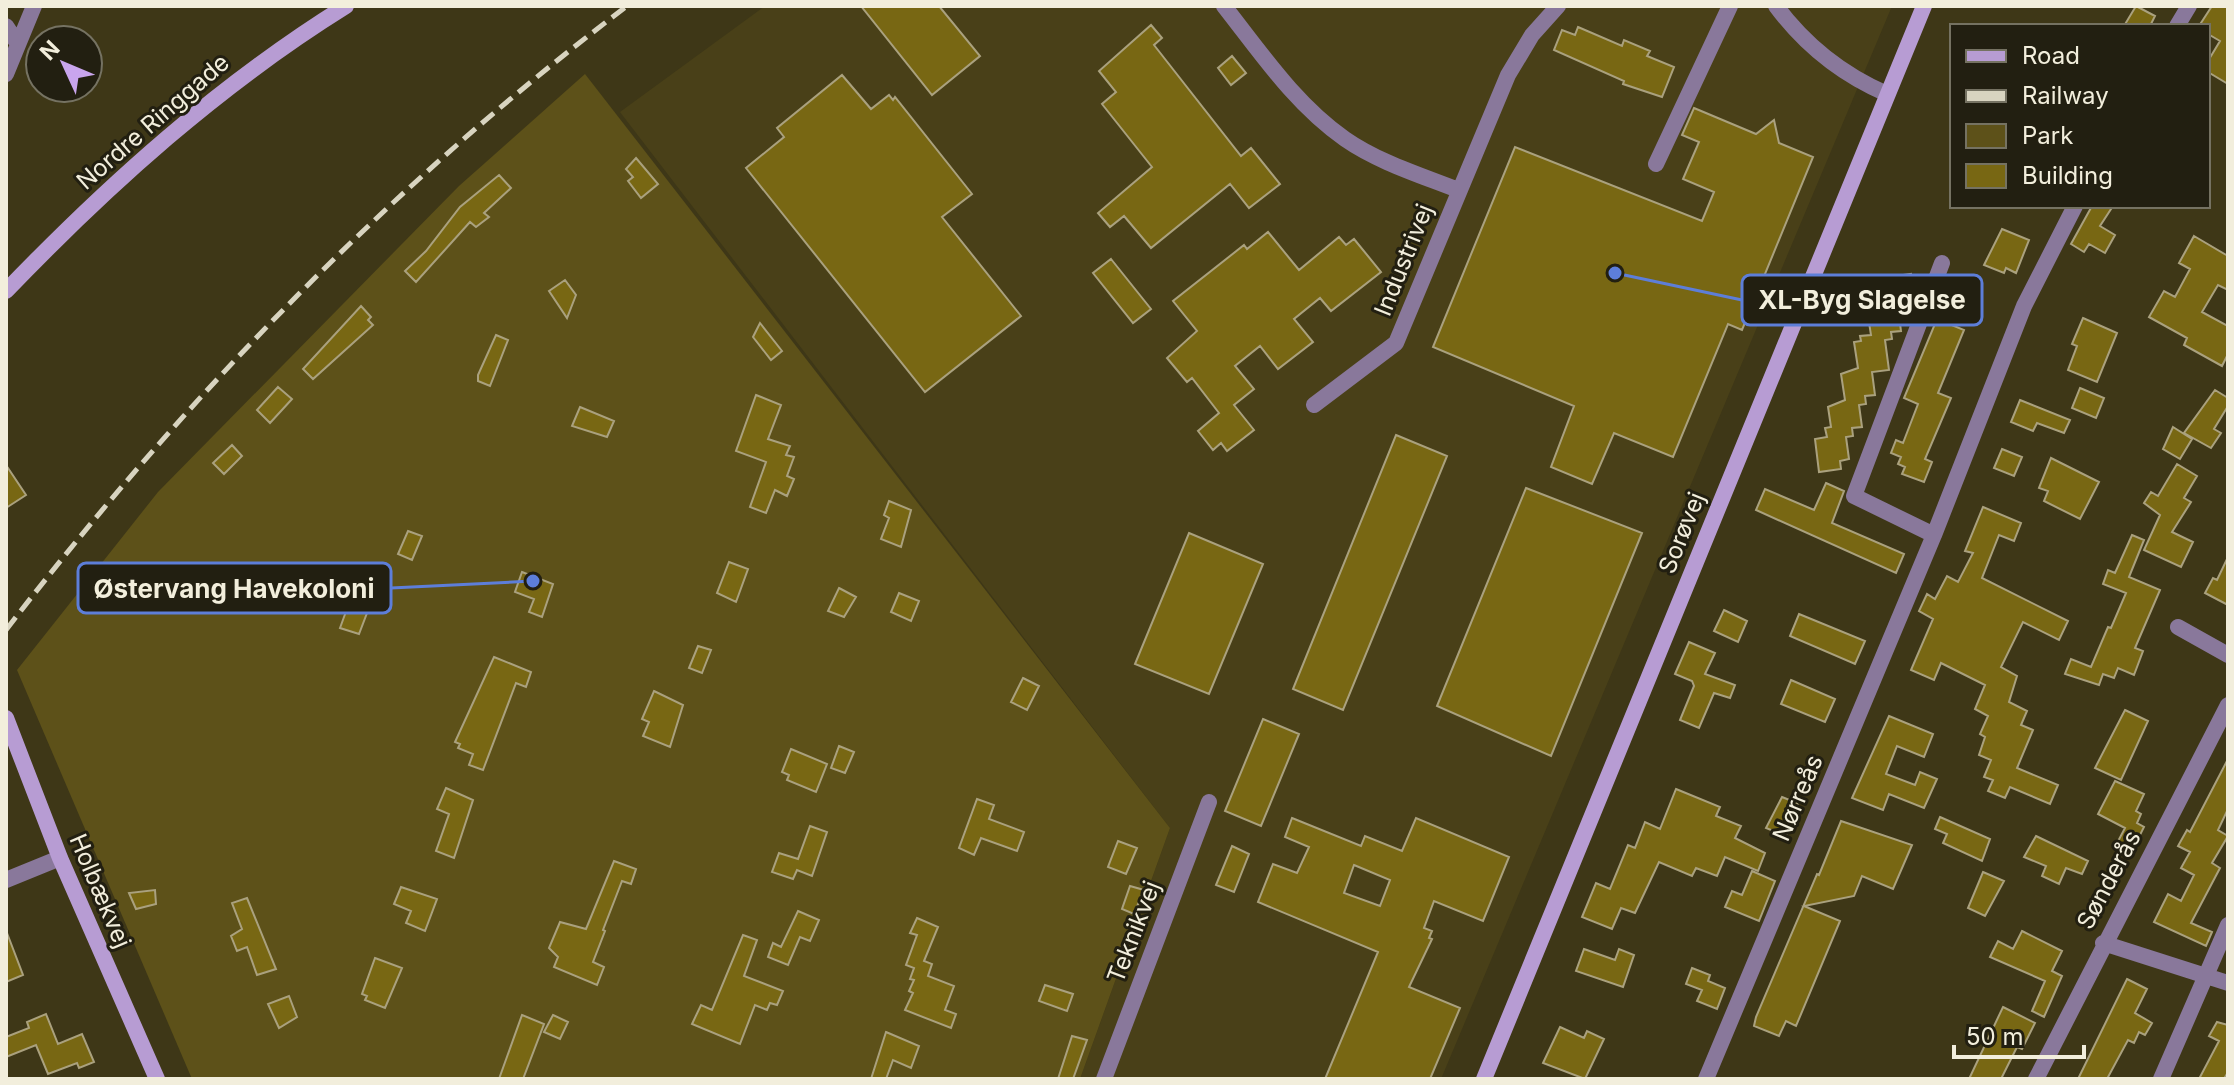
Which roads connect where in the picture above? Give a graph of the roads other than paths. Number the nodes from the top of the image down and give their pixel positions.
1 (34, 6) edge
2 (346, 6) edge
3 (1224, 6) edge
4 (1558, 6) edge
5 (1730, 6) edge
6 (1776, 6) edge
7 (1924, 6) edge
8 (2189, 6) edge
9 (2178, 24) edge
10 (6, 26) edge
11 (18, 44) junction
12 (6, 74) edge
13 (1887, 94) junction
14 (1656, 164) dead end
15 (1458, 190) junction
16 (2074, 208) edge
17 (1942, 263) dead end
18 (6, 291) edge
19 (1314, 405) dead end
20 (1934, 535) junction
21 (2178, 627) dead end
22 (2228, 655) edge
23 (2228, 705) edge
24 (6, 718) edge
25 (1209, 802) dead end
26 (60, 858) junction
27 (6, 880) edge
28 (2228, 925) edge
29 (2103, 943) junction
30 (2206, 976) junction
31 (2228, 983) edge
32 (157, 1079) edge
33 (1104, 1079) edge
34 (1484, 1079) edge
35 (1706, 1079) edge
36 (2036, 1079) edge
37 (2161, 1079) edge

1 - 11 street
2 - 18 street, Nordre Ringgade
3 - 15 street, Industrivej
4 - 15 street, Industrivej
5 - 14 street
6 - 13 street
7 - 13 street, Sorøvej
8 - 9 street
10 - 11 street
11 - 12 street
13 - 34 street, Sorøvej
15 - 19 street, Industrivej
16 - 20 street, Nørreås
17 - 20 street
20 - 35 street, Nørreås
21 - 22 street
23 - 29 street, Sønderås
24 - 26 street, Holbækvej
25 - 33 street, Teknikvej
26 - 27 street
26 - 32 street, Holbækvej
28 - 30 street
29 - 30 street
29 - 36 street, Sønderås
30 - 31 street
30 - 37 street

